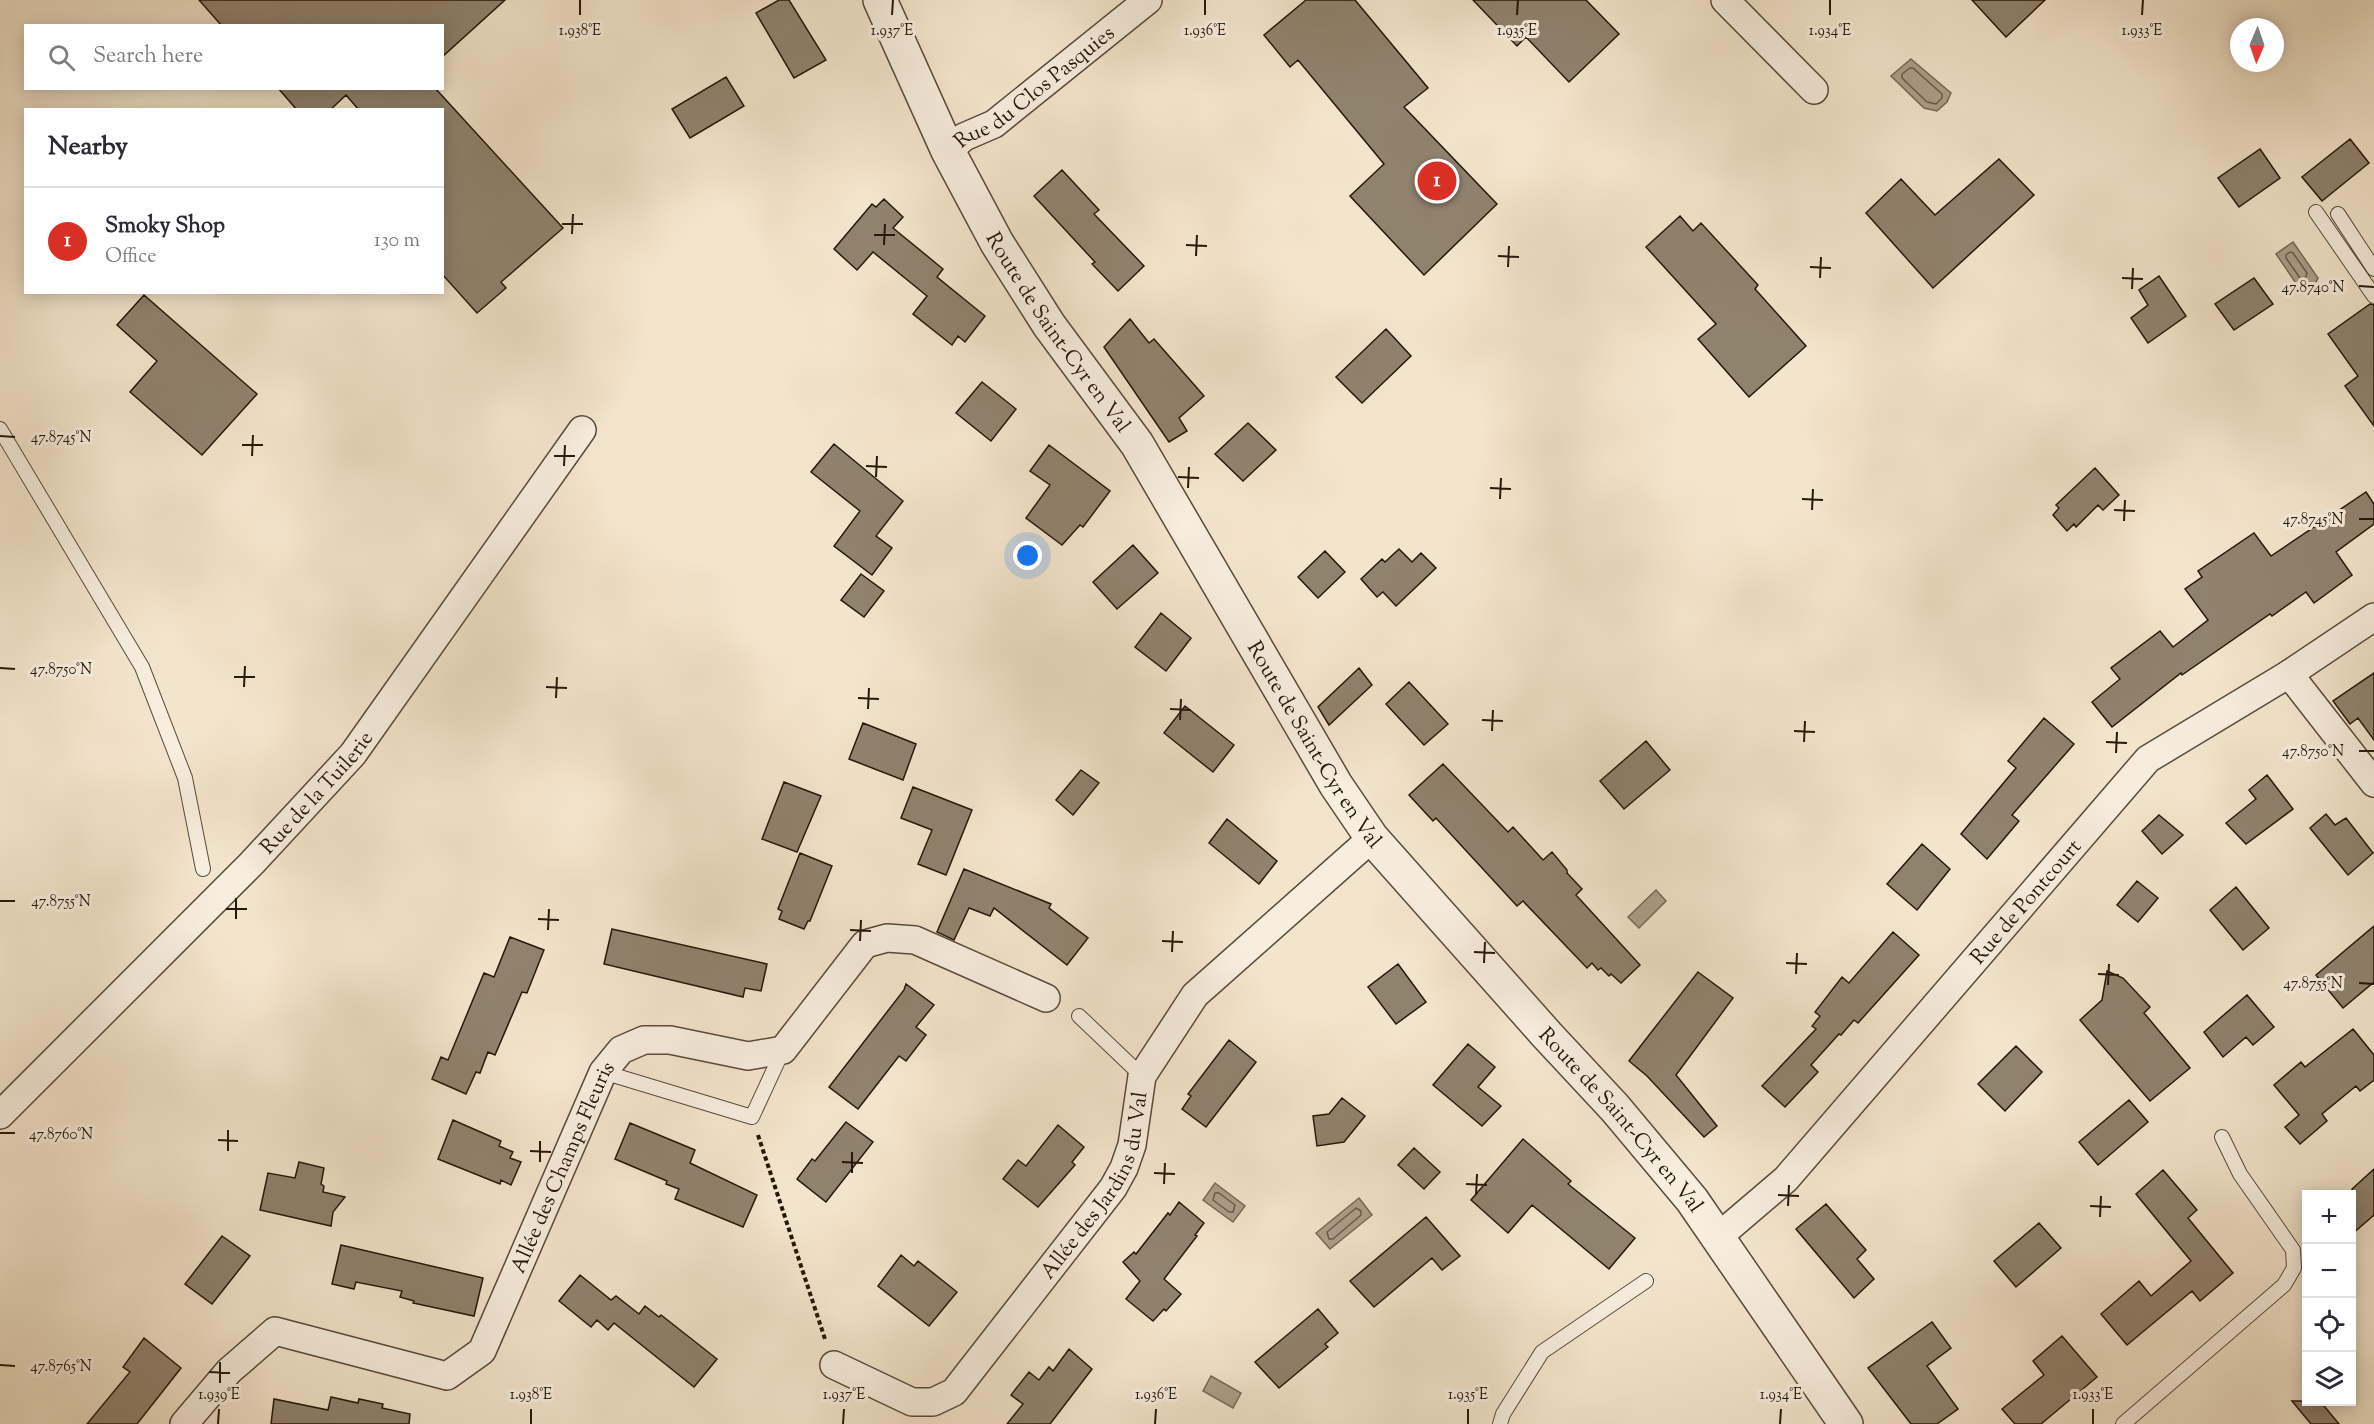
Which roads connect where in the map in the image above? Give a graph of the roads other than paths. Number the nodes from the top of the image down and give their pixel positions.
1 (880, 0) edge
2 (1148, 0) edge
3 (1725, 0) edge
4 (1814, 90) dead end
5 (948, 151) junction
6 (2316, 212) dead end
7 (2338, 214) dead end
8 (2374, 269) edge
9 (2374, 296) edge
10 (0, 429) edge
11 (582, 430) dead end
12 (2374, 617) edge
13 (2289, 674) junction
14 (2374, 783) edge
15 (1372, 838) junction
16 (203, 869) dead end
17 (1046, 998) dead end
18 (1079, 1016) dead end
19 (783, 1050) junction
20 (603, 1072) junction
21 (1142, 1076) junction
22 (0, 1115) edge
23 (2222, 1137) dead end
24 (1718, 1237) junction
25 (1646, 1281) dead end
26 (834, 1365) road end
27 (184, 1424) edge
28 (1500, 1424) edge
29 (1846, 1424) edge
30 (2123, 1424) edge

1 - 5 street, Route de Saint-Cyr en Val
2 - 5 street, Rue du Clos Pasquies
3 - 4 street
5 - 15 street, Route de Saint-Cyr en Val
6 - 9 lane
7 - 8 lane
10 - 16 lane
11 - 22 street, Rue de la Tuilerie
12 - 13 street, Rue de Pontcourt
13 - 14 street
13 - 24 street, Rue de Pontcourt
15 - 21 street, Allée des Jardins du Val
15 - 24 street, Route de Saint-Cyr en Val
17 - 19 street
18 - 21 lane
19 - 20 street, Allée des Champs Fleuris
19 - 20 lane
20 - 27 street, Allée des Champs Fleuris
21 - 26 street, Allée des Jardins du Val
23 - 30 lane
24 - 29 street, Route de Saint-Cyr en Val
25 - 28 lane

